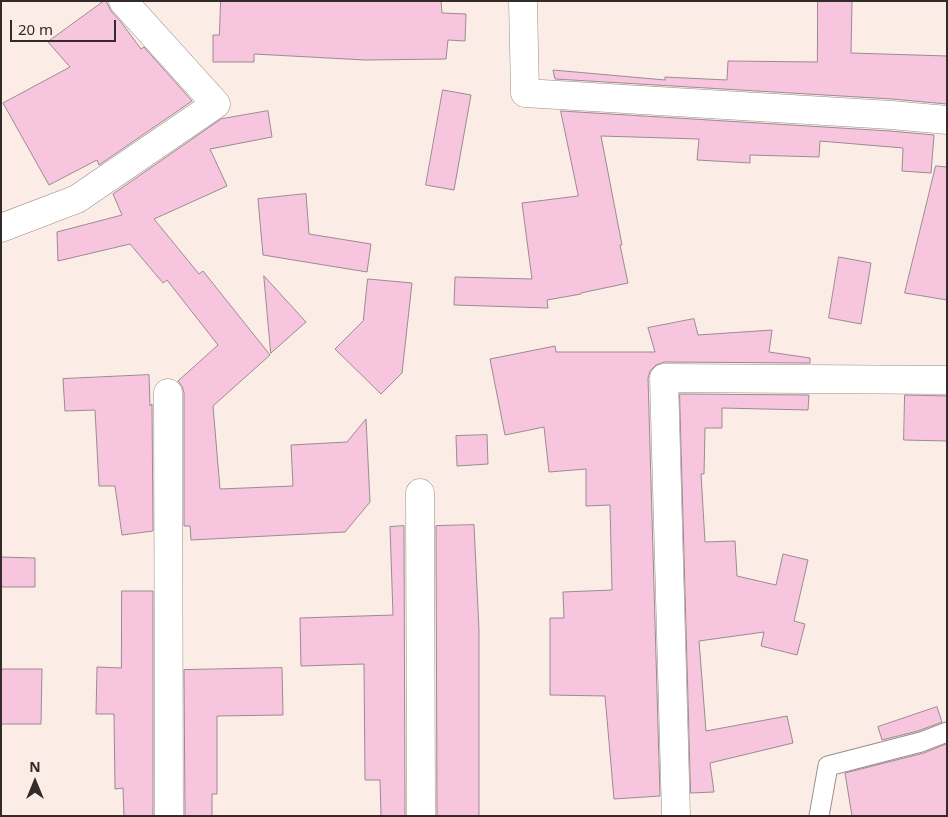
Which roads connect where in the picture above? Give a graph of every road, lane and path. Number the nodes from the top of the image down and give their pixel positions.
1 (123, 1) edge
2 (523, 1) edge
3 (947, 120) edge
4 (1, 228) edge
5 (947, 380) edge
6 (168, 394) dead end
7 (420, 493) dead end
8 (947, 732) edge
9 (169, 816) edge
10 (421, 816) edge
11 (676, 816) edge
12 (818, 816) edge

1 - 4 street
2 - 3 street
5 - 11 street
6 - 9 street
7 - 10 street
8 - 12 lane

